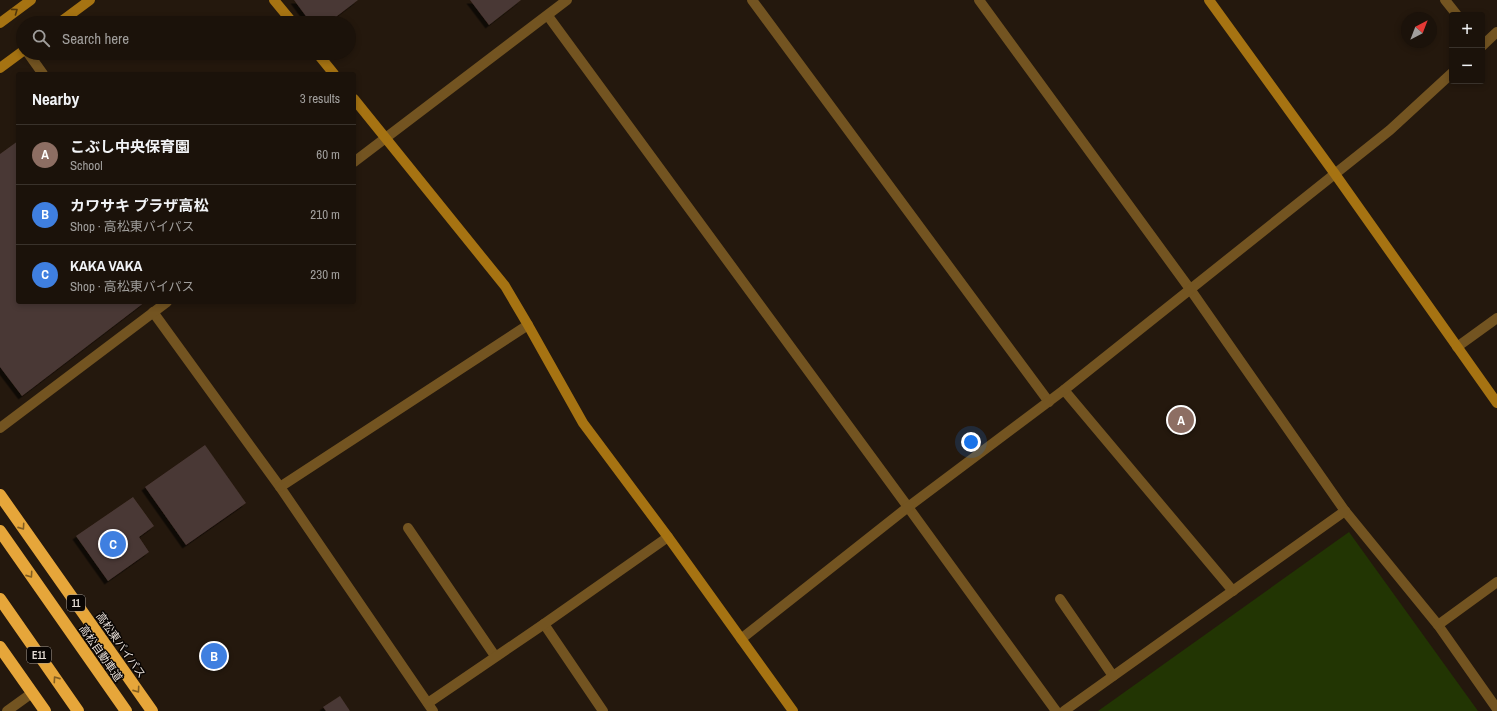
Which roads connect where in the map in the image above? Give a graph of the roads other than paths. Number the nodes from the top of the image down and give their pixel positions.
1 (31, 0) edge
2 (90, 0) edge
3 (274, 0) edge
4 (567, 0) edge
5 (752, 0) edge
6 (979, 0) edge
7 (1209, 0) edge
8 (1445, 0) edge
9 (1455, 12) edge
10 (68, 16) edge
11 (287, 16) edge
12 (548, 16) junction
13 (0, 23) edge
14 (1497, 32) edge
15 (1485, 43) edge
16 (16, 56) edge
17 (33, 60) edge
18 (323, 60) edge
19 (0, 68) edge
20 (42, 72) edge
21 (332, 72) edge
22 (1449, 76) edge
23 (356, 101) edge
24 (386, 138) junction
25 (356, 160) edge
26 (1335, 174) junction
27 (1190, 289) junction
28 (164, 304) edge
29 (153, 312) junction
30 (1497, 318) edge
31 (528, 325) junction
32 (1457, 347) junction
33 (1064, 390) junction
34 (1048, 402) junction
35 (1497, 403) edge
36 (0, 428) edge
37 (280, 487) junction
38 (0, 495) edge
39 (908, 507) junction
40 (1345, 511) junction
41 (408, 528) dead end
42 (0, 531) edge
43 (668, 537) junction
44 (1497, 582) edge
45 (1233, 590) junction
46 (0, 599) edge
47 (1060, 599) dead end
48 (544, 624) junction
49 (1438, 625) junction
50 (741, 639) junction
51 (0, 647) edge
52 (495, 656) junction
53 (1113, 676) junction
54 (32, 693) junction
55 (430, 707) edge
56 (1497, 709) edge
57 (6, 711) edge
58 (45, 711) edge
59 (78, 711) edge
60 (126, 711) edge
61 (152, 711) edge
62 (603, 711) edge
63 (793, 711) edge
64 (1056, 711) edge
65 (1064, 711) edge

13 -> 1 street
2 - 10 street
3 - 11 street
4 - 12 street
5 - 34 street
6 - 27 street
7 - 26 street
8 - 9 street
12 - 24 street
12 - 39 street
14 - 15 street
16 - 19 street
17 - 20 street
18 - 21 street
22 - 26 street
23 - 24 street
24 - 25 street
24 - 31 street
26 - 27 street
26 - 32 street
27 - 33 street
27 - 40 street
28 - 29 street
29 - 36 street
29 - 37 street
30 - 32 street
31 - 37 street
31 - 43 street
32 - 35 street
33 - 34 street
33 - 45 street
34 - 39 street
37 - 55 street
38 -> 61 highway, 高松東バイパス / 11
39 - 50 street
39 - 64 street
40 - 45 street
40 - 49 street
41 - 52 street
42 -> 60 highway, 高松自動車道
43 - 48 street
43 - 50 street
44 - 49 street
45 - 53 street
59 -> 46 highway, E11
47 - 53 street
48 - 52 street
48 - 62 street
49 - 56 street
50 - 63 street
51 - 54 highway
52 - 55 street
53 - 65 street
54 - 57 street
54 - 58 highway

